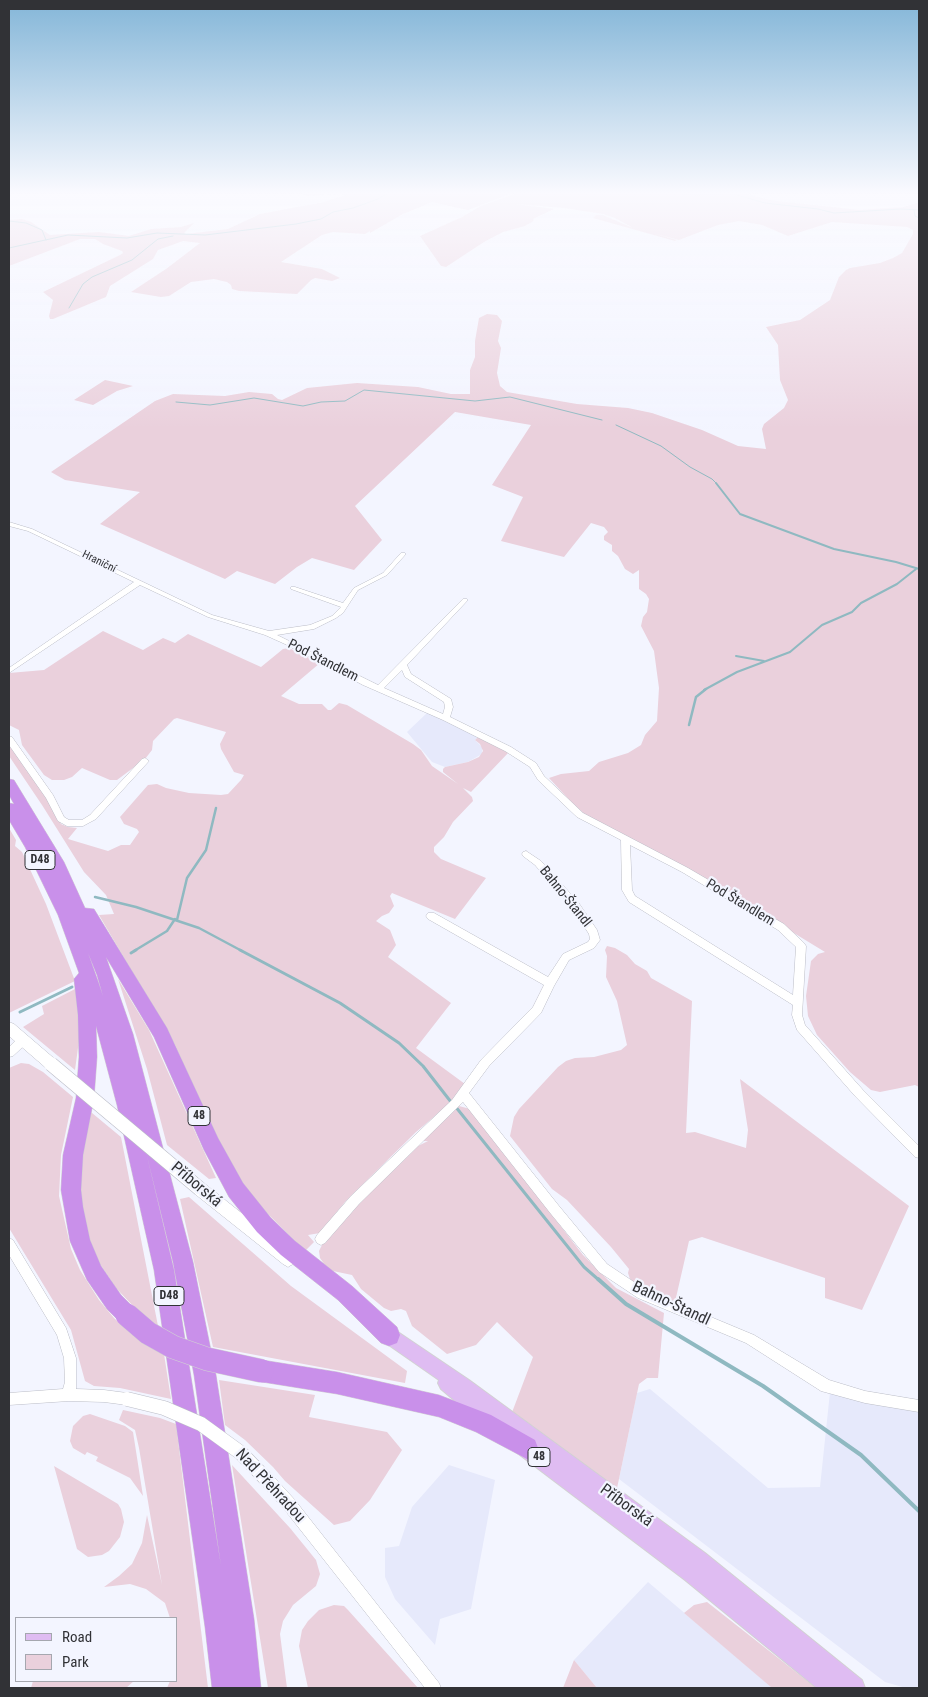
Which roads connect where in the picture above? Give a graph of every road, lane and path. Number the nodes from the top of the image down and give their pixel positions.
1 (9, 524) edge
2 (403, 554) dead end
3 (139, 582) junction
4 (293, 588) dead end
5 (465, 600) dead end
6 (187, 605) joint
7 (345, 606) junction
8 (268, 633) junction
9 (403, 665) junction
10 (9, 671) edge
11 (379, 688) junction
12 (446, 718) junction
13 (9, 739) edge
14 (145, 761) dead end
15 (9, 784) edge
16 (9, 808) edge
17 (626, 839) junction
18 (526, 854) dead end
19 (54, 859) junction
20 (66, 914) junction
21 (432, 916) dead end
22 (550, 983) junction
23 (798, 1003) junction
24 (9, 1028) edge
25 (23, 1040) junction
26 (9, 1053) edge
27 (457, 1101) junction
28 (919, 1153) edge
29 (321, 1239) dead end
30 (9, 1244) edge
31 (389, 1335) junction
32 (69, 1395) junction
33 (9, 1399) edge
34 (919, 1406) edge
35 (527, 1448) junction
36 (225, 1688) edge
37 (248, 1688) edge
38 (434, 1688) edge
39 (834, 1688) edge
40 (854, 1688) edge

1 - 3 street, Hraniční
2 - 7 street, Pod Štandlem
3 - 6 street, Hraniční
3 - 10 street
4 - 7 street
5 - 9 street
6 - 8 street, Pod Štandlem
7 - 8 street, Pod Štandlem
8 - 11 street, Pod Štandlem
9 - 11 street
9 - 12 street
11 - 12 street, Pod Štandlem
12 - 17 street, Pod Štandlem
13 - 14 street
15 - 19 highway, D48
16 - 20 highway, D48
17 - 23 street
17 - 23 street, Pod Štandlem
18 - 22 street, Bahno-Štandl
19 - 31 highway, 48
19 - 37 highway, D48
20 - 35 highway, bridge
20 - 36 highway, D48
21 - 22 street
22 - 27 street, Bahno-Štandl
23 - 28 street, Pod Štandlem
24 - 25 main road, Příborská
25 - 26 street
25 - 31 main road, Příborská, bridge
27 - 29 street, Bahno-Štandl
27 - 34 street, Bahno-Štandl
30 - 32 street
31 - 35 main road, Příborská / 48
31 - 40 main road, Příborská / 48
32 - 33 street, Nad Přehradou
32 - 38 street, Nad Přehradou, bridge
35 - 39 main road, Příborská / 48

